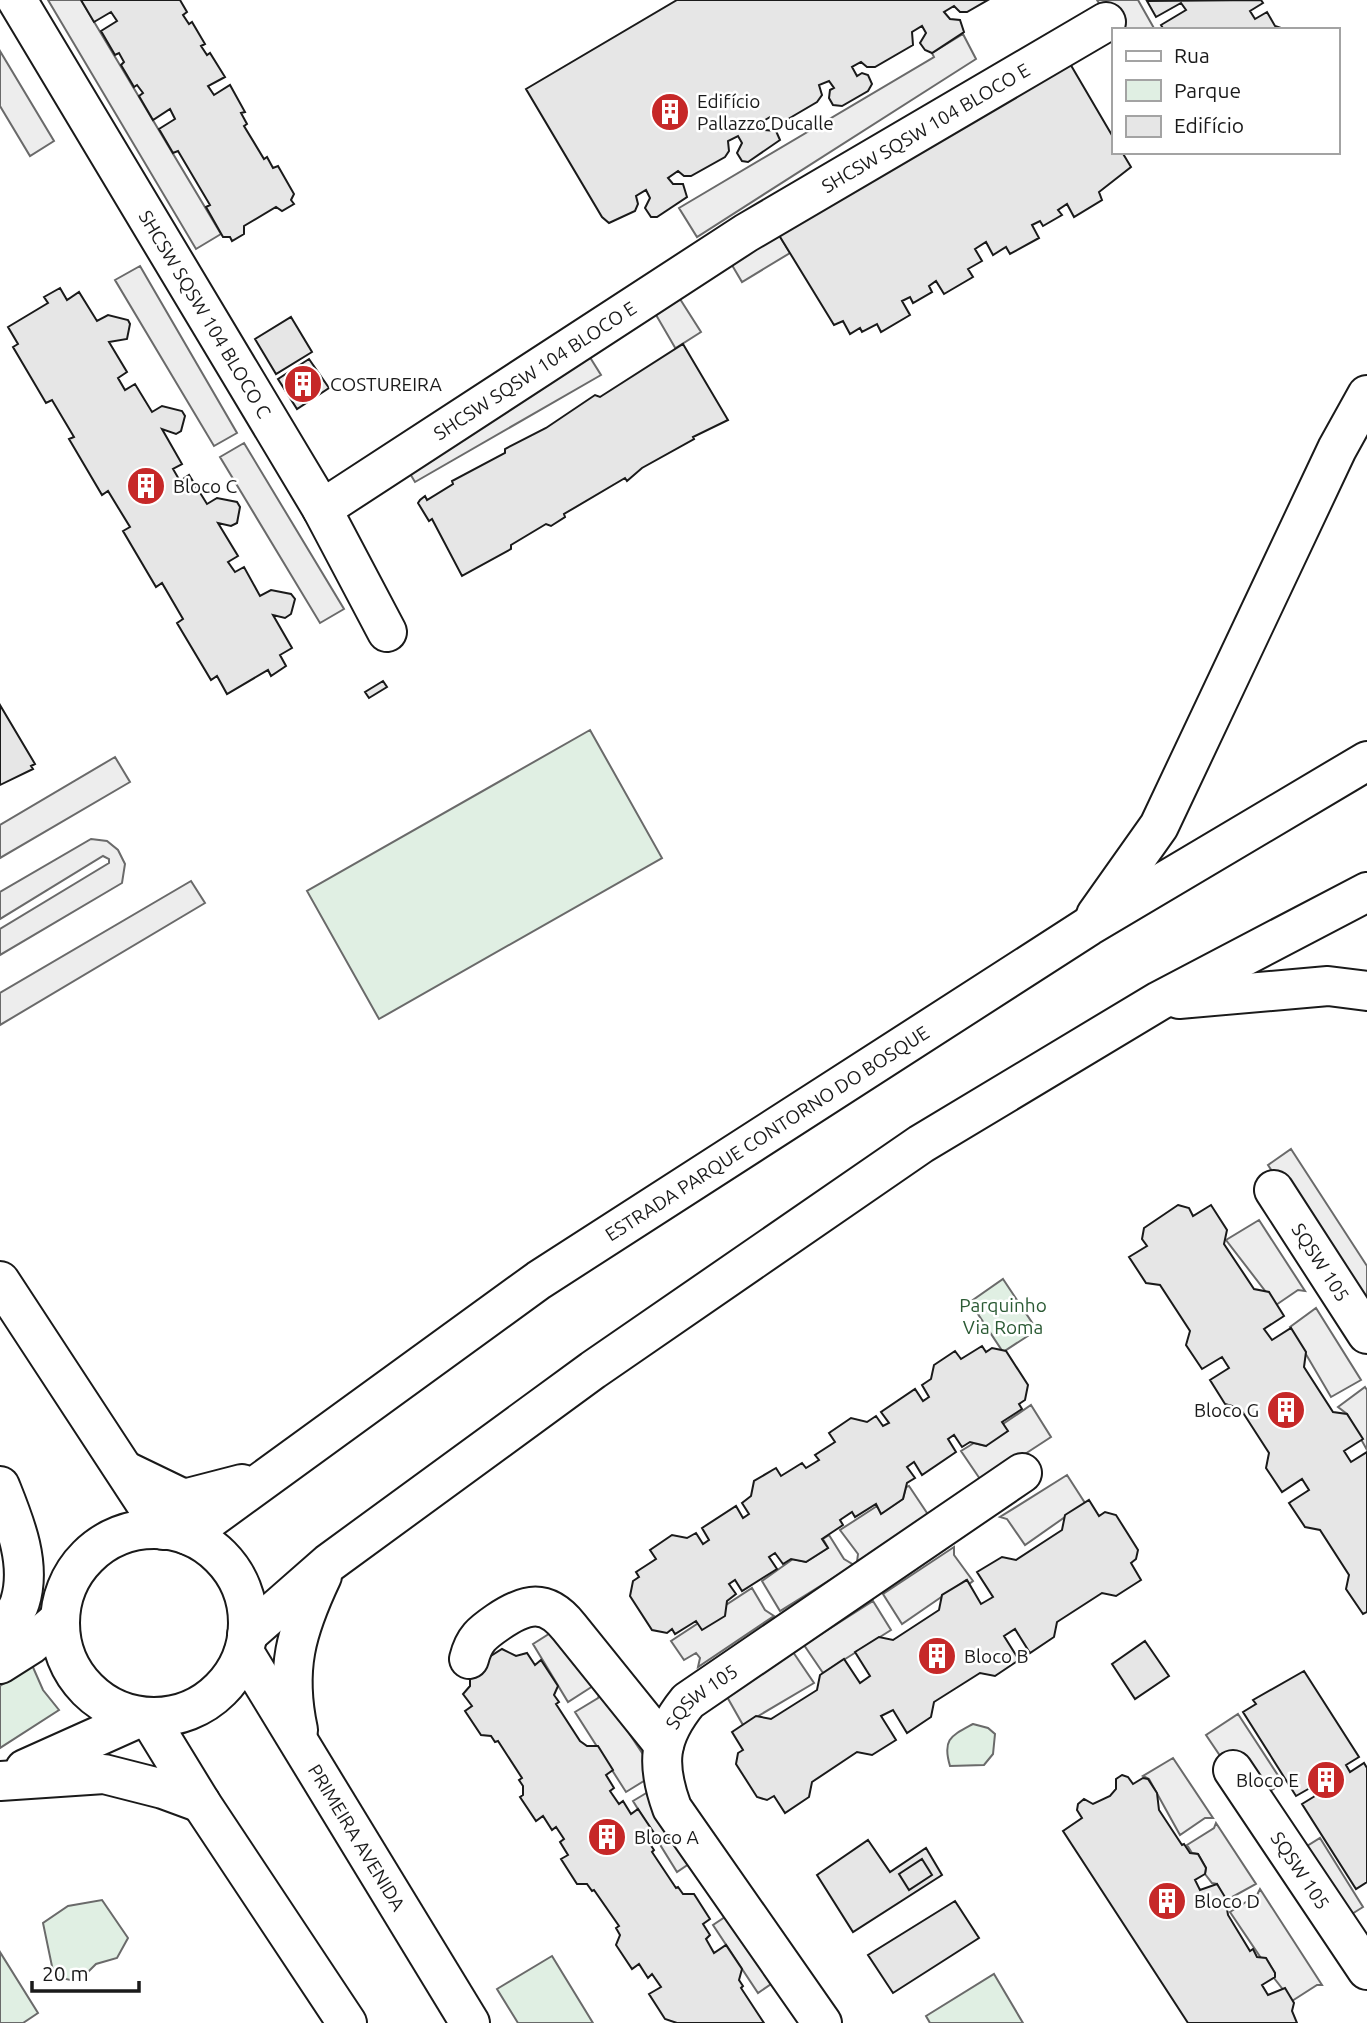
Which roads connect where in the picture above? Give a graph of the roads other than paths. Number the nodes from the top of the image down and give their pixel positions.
1 (17, 0) edge
2 (1104, 18) edge
3 (1367, 395) edge
4 (322, 509) junction
5 (387, 632) dead end
6 (1367, 761) edge
7 (1367, 892) edge
8 (1089, 926) junction
9 (1367, 991) edge
10 (1159, 1001) junction
11 (1274, 1190) dead end
12 (0, 1281) edge
13 (1367, 1334) edge
14 (0, 1459) edge
15 (125, 1471) junction
16 (277, 1471) junction
17 (1022, 1473) dead end
18 (0, 1486) edge
19 (175, 1532) junction
20 (328, 1563) junction
21 (62, 1607) junction
22 (0, 1634) edge
23 (245, 1644) junction
24 (469, 1659) dead end
25 (0, 1664) edge
26 (145, 1718) junction
27 (664, 1745) junction
28 (302, 1746) junction
29 (1233, 1770) dead end
30 (0, 1780) edge
31 (201, 1803) junction
32 (1367, 1970) edge
33 (347, 2023) edge
34 (470, 2023) edge
35 (822, 2023) edge

1 - 4 main road, SHCSW SQSW 104 BLOCO C
2 - 4 main road, SHCSW SQSW 104 BLOCO E
3 - 8 main road
4 - 5 main road, SHCSW SQSW 104 BLOCO C
6 - 8 main road, ESTRADA PARQUE CONTORNO DO BOSQUE
7 - 10 main road
8 - 16 main road, ESTRADA PARQUE CONTORNO DO BOSQUE
9 - 10 main road
10 - 20 main road
11 - 13 main road, SQSW 105
12 - 15 main road
14 - 21 main road
15 - 16 main road
15 - 19 main road
16 - 19 main road, ESTRADA PARQUE CONTORNO DO BOSQUE
17 - 27 main road, SQSW 105
18 - 22 main road
19 - 21 main road
19 - 23 main road
20 - 23 main road
20 - 28 main road
21 - 25 main road
21 - 26 main road
23 - 26 main road
23 - 28 main road, PRIMEIRA AVENIDA
24 - 27 main road
26 - 30 main road
26 - 31 main road
27 - 35 main road, SQSW 105
28 - 34 main road, PRIMEIRA AVENIDA
29 - 32 main road, SQSW 105
30 - 31 main road
31 - 33 main road

